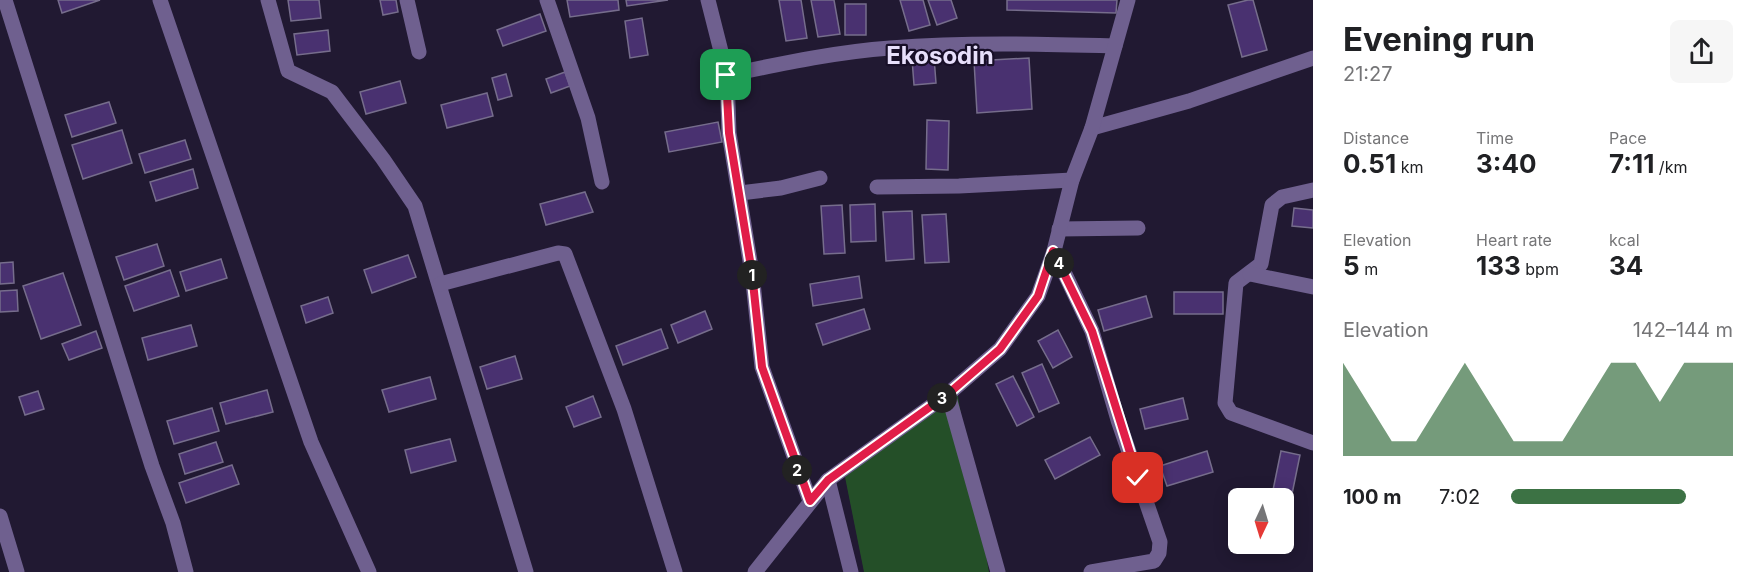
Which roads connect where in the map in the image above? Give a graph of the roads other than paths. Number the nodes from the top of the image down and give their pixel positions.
1 (5, 0) edge
2 (160, 0) edge
3 (268, 0) edge
4 (407, 0) edge
5 (547, 0) edge
6 (708, 0) edge
7 (1128, 0) edge
8 (1115, 45) junction
9 (419, 52) dead end
10 (1313, 58) edge
11 (726, 75) junction
12 (1092, 128) junction
13 (820, 178) dead end
14 (1072, 180) junction
15 (602, 182) dead end
16 (877, 187) dead end
17 (1313, 190) edge
18 (740, 193) junction
19 (1138, 228) dead end
20 (1059, 229) junction
21 (1053, 251) junction
22 (1250, 274) junction
23 (440, 284) junction
24 (1313, 287) edge
25 (948, 394) junction
26 (1313, 443) edge
27 (828, 480) junction
28 (810, 501) junction
29 (0, 516) edge
30 (17, 572) edge
31 (186, 572) edge
32 (369, 572) edge
33 (526, 572) edge
34 (675, 572) edge
35 (755, 572) edge
36 (851, 572) edge
37 (998, 572) edge
38 (1091, 572) edge

1 - 31 street
2 - 32 street
3 - 23 street
4 - 9 street
5 - 15 street
6 - 11 street
7 - 8 street
8 - 11 street
8 - 12 street
10 - 12 street
11 - 18 street
12 - 14 street
13 - 18 street
14 - 16 street
14 - 20 street
17 - 22 street
18 - 28 street
19 - 20 street
20 - 21 street
21 - 25 street
21 - 38 street
22 - 24 street
22 - 26 street
23 - 33 street
23 - 34 street
25 - 27 street
25 - 37 street
27 - 28 street
27 - 36 street
28 - 35 street
29 - 30 street

